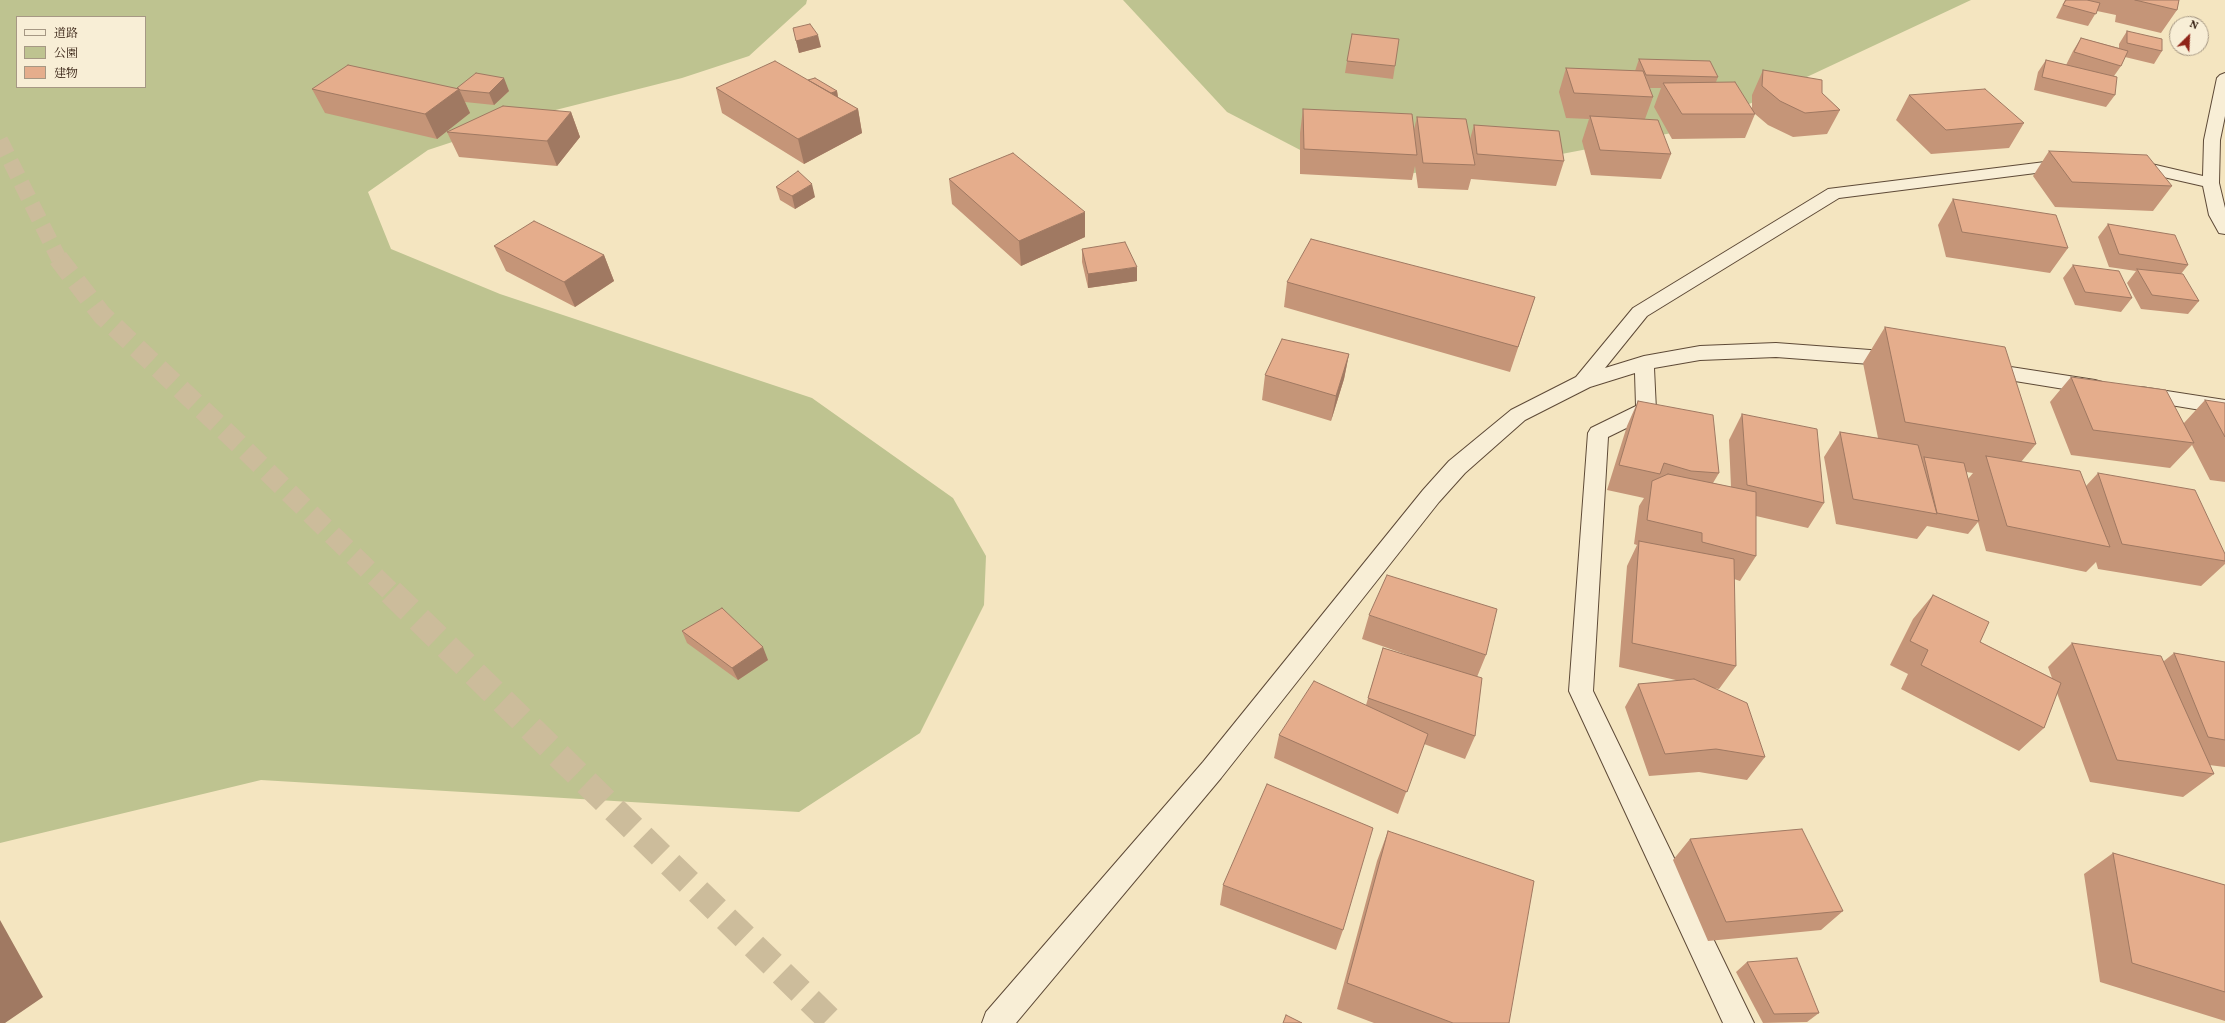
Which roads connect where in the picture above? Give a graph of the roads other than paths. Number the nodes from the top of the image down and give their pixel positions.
1 (2225, 78) edge
2 (2116, 161) edge
3 (2085, 162) edge
4 (2211, 183) junction
5 (2225, 229) edge
6 (1917, 360) edge
7 (1644, 363) junction
8 (1963, 366) edge
9 (1583, 382) junction
10 (2225, 407) edge
11 (997, 1023) edge
12 (1739, 1023) edge

1 - 4 street
2 - 4 street
3 - 9 street
4 - 5 street
6 - 7 street
7 - 9 street
7 - 12 street
8 - 10 street
9 - 11 street

